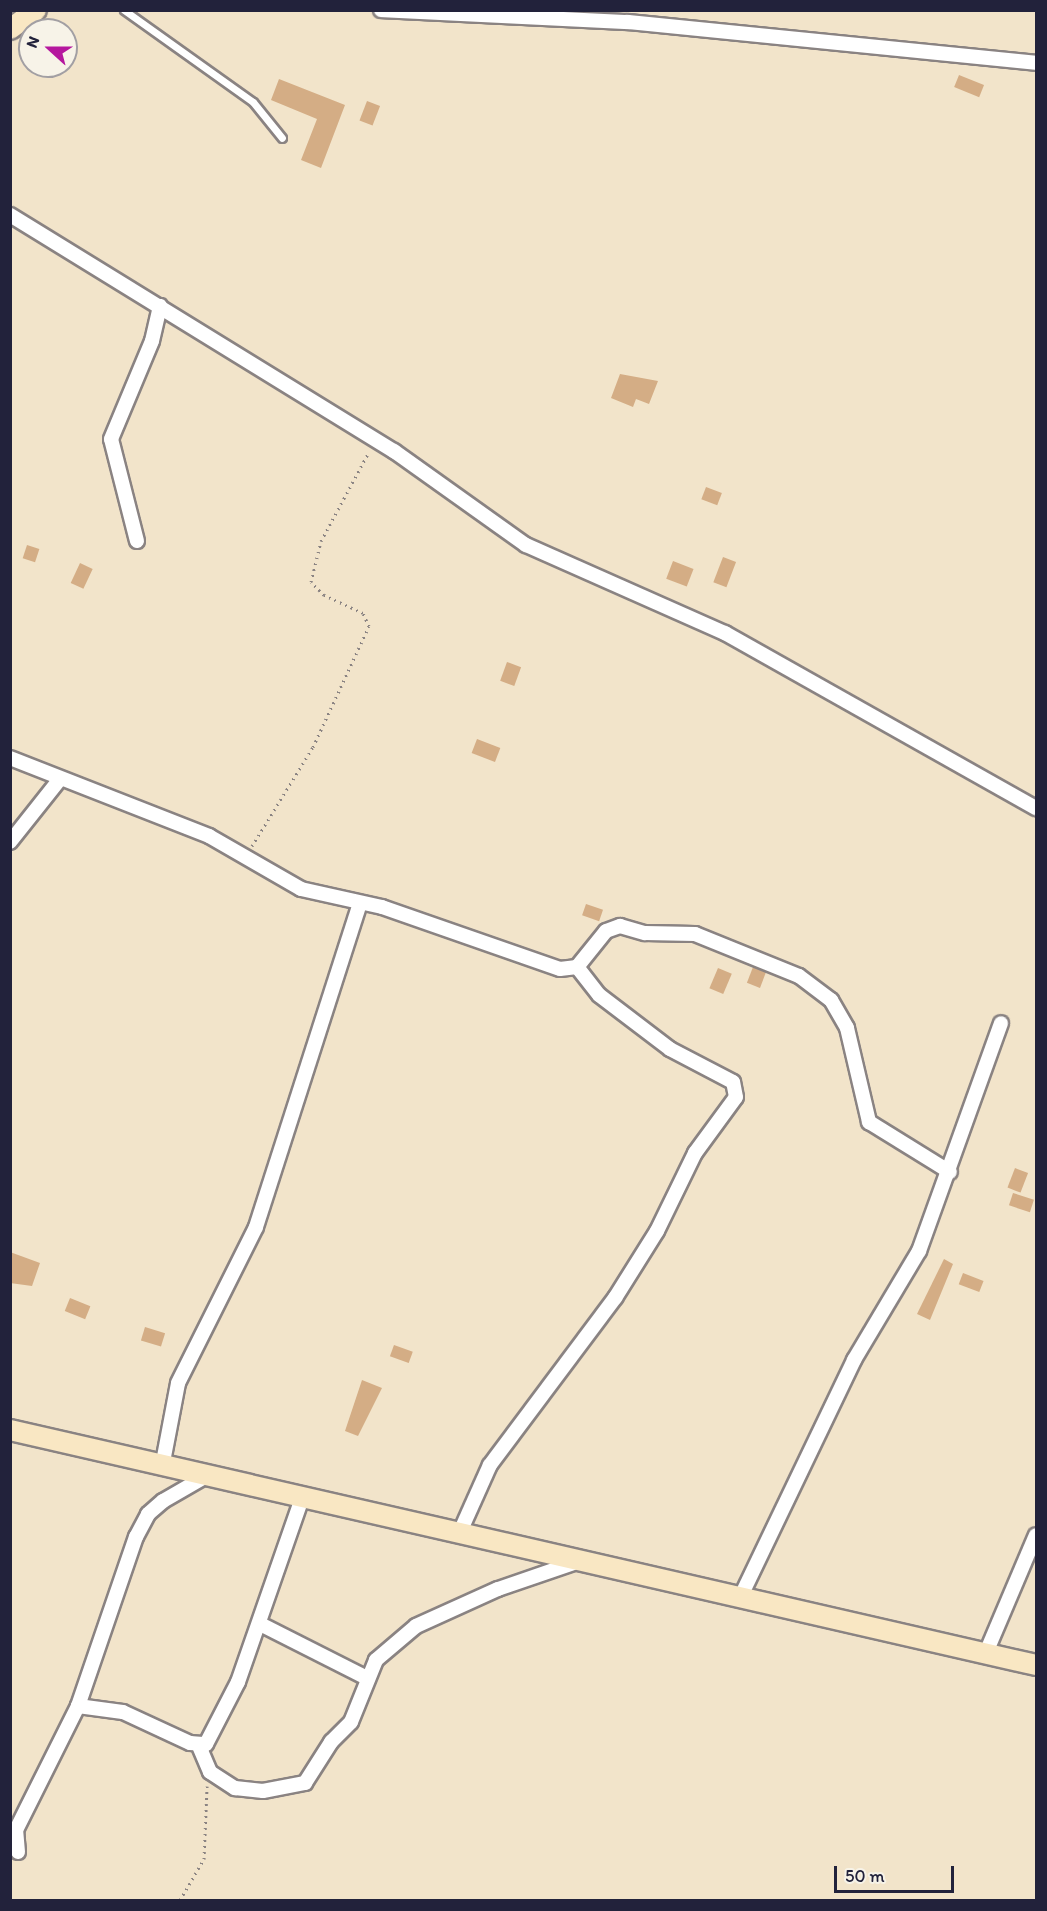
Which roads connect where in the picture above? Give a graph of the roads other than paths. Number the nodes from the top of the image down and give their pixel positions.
1 (36, 10) edge
2 (124, 10) edge
3 (381, 10) edge
4 (10, 29) edge
5 (1036, 63) edge
6 (282, 138) dead end
7 (10, 215) edge
8 (160, 306) junction
9 (137, 541) dead end
10 (10, 758) edge
11 (60, 779) junction
12 (1036, 808) edge
13 (10, 842) edge
14 (360, 904) junction
15 (577, 967) junction
16 (1001, 1023) dead end
17 (950, 1172) junction
18 (10, 1430) edge
19 (163, 1462) junction
20 (208, 1475) junction
21 (303, 1495) junction
22 (460, 1532) junction
23 (1036, 1535) edge
24 (586, 1558) junction
25 (741, 1596) junction
26 (260, 1623) junction
27 (985, 1654) junction
28 (1036, 1665) edge
29 (367, 1678) junction
30 (78, 1706) junction
31 (199, 1746) junction
32 (18, 1852) dead end

1 - 4 main road
2 - 6 lane
3 - 5 street
7 - 8 street
8 - 9 street
8 - 12 street
10 - 11 street
11 - 13 street
11 - 14 street
14 - 15 street
14 - 19 street
15 - 17 street
15 - 22 street
16 - 17 street
17 - 25 street
18 - 19 main road
19 - 20 main road
20 - 21 main road
20 - 30 street
21 - 22 main road
21 - 26 street
22 - 24 main road
23 - 27 street
24 - 25 main road
24 - 29 street
25 - 27 main road
26 - 29 street
26 - 31 street
27 - 28 main road
29 - 31 street
30 - 31 street
30 - 32 street

